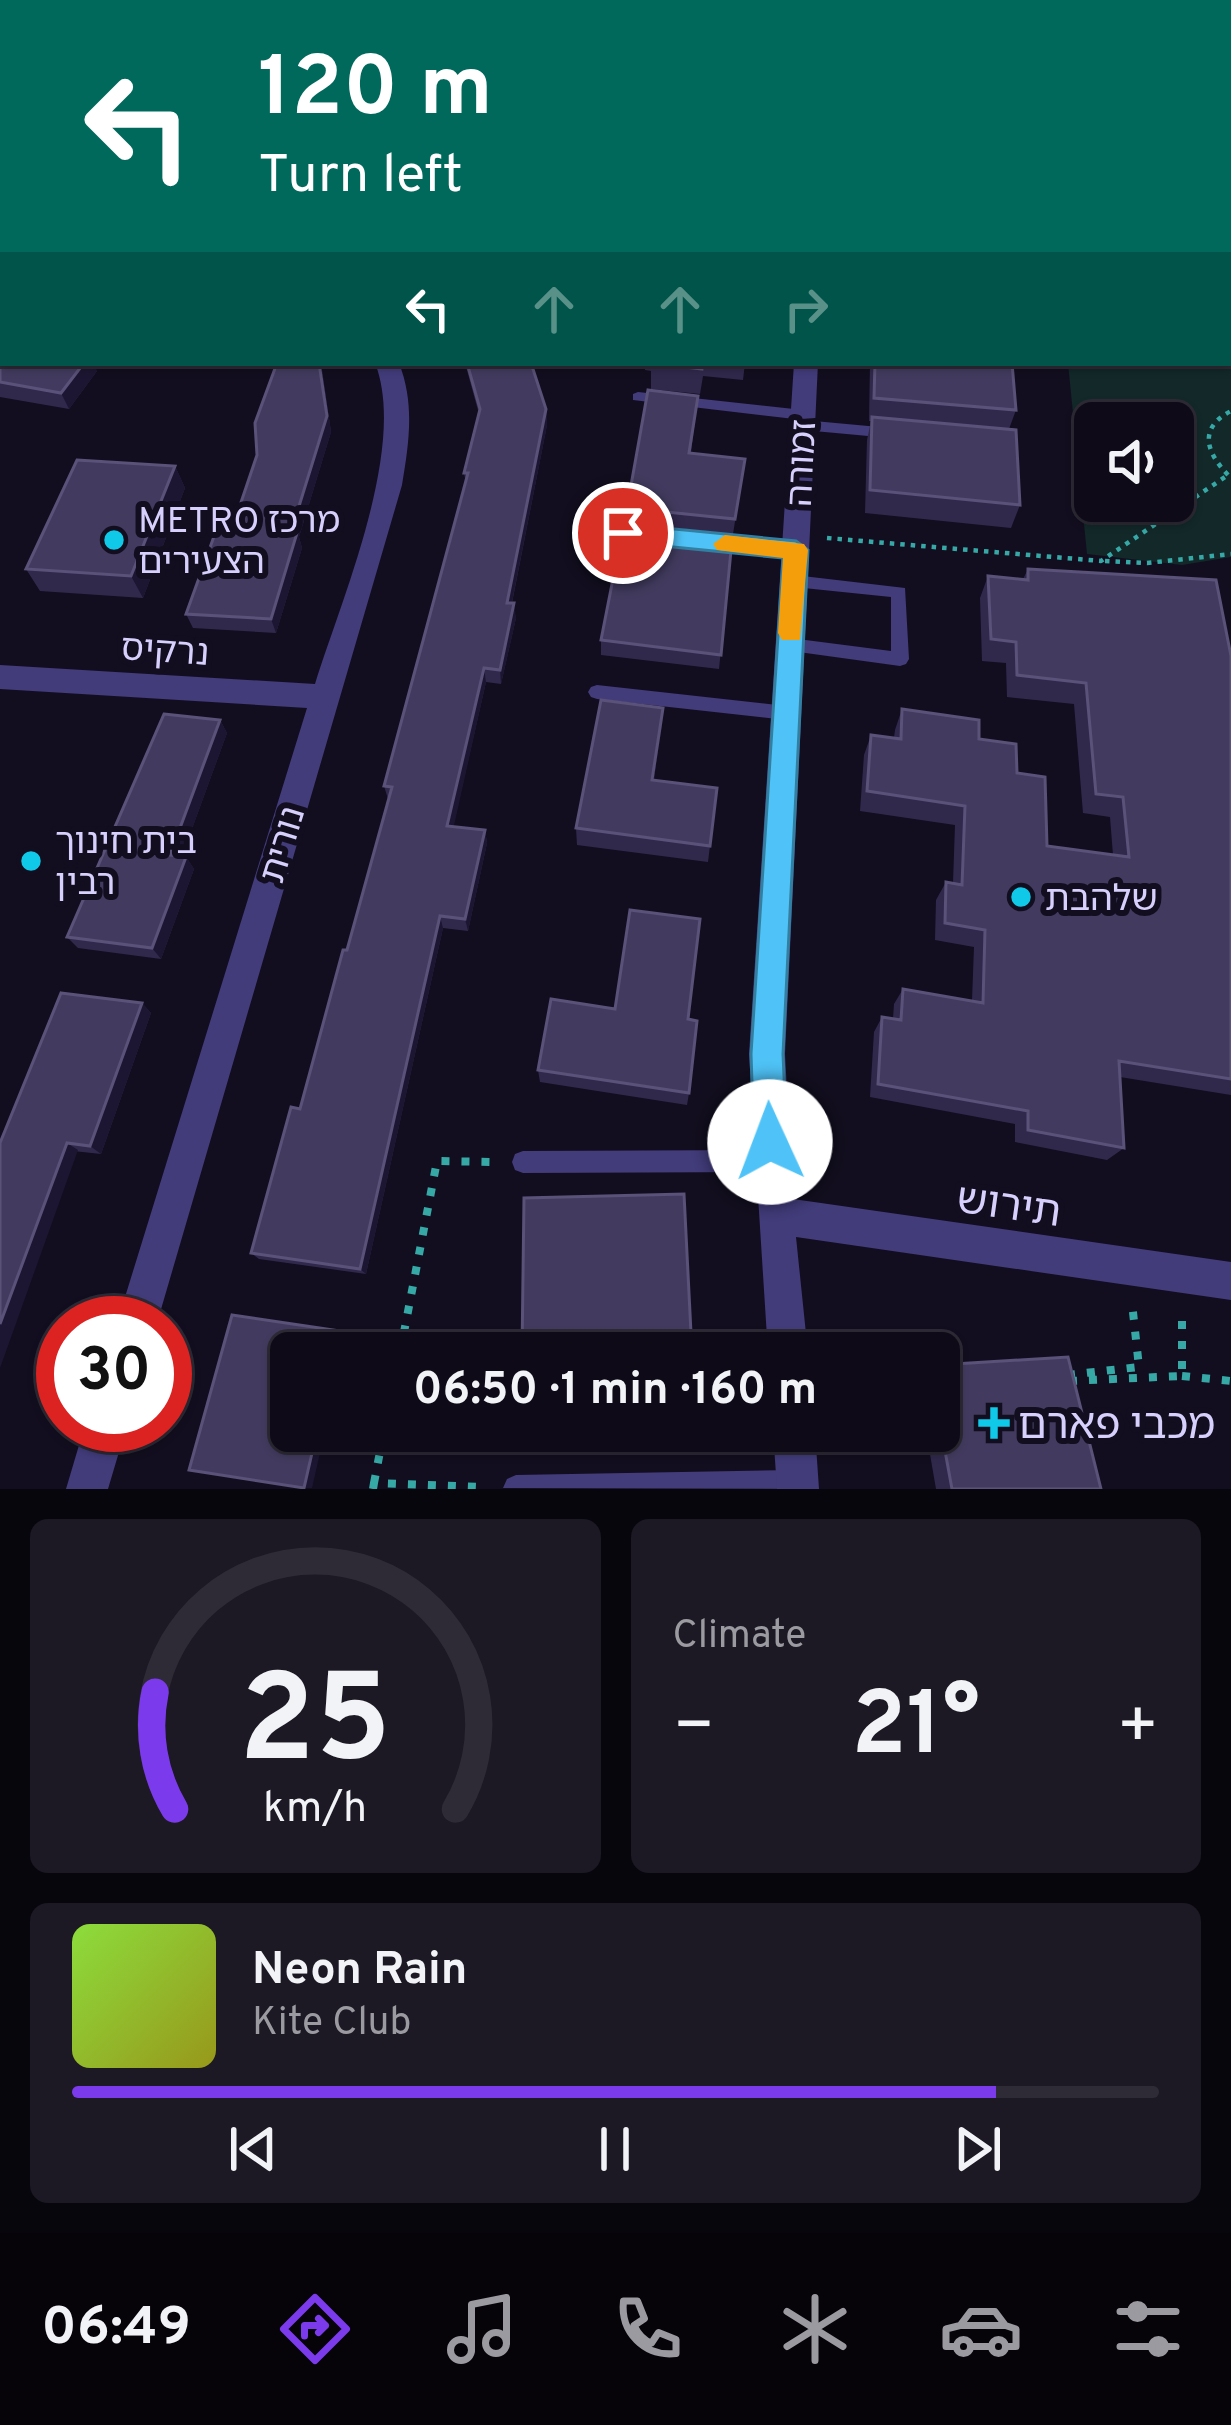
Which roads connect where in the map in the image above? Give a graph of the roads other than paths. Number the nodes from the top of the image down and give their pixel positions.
1 (388, 366) edge
2 (806, 366) edge
3 (638, 397) dead end
4 (803, 420) junction
5 (917, 435) edge
6 (688, 540) edge
7 (795, 555) junction
8 (790, 645) junction
9 (0, 677) edge
10 (597, 692) dead end
11 (326, 698) junction
12 (786, 713) junction
13 (772, 1161) junction
14 (523, 1162) road end
15 (775, 1216) junction
16 (1231, 1281) edge
17 (145, 1296) edge
18 (786, 1332) edge
19 (98, 1452) edge
20 (796, 1452) edge
21 (798, 1486) edge
22 (516, 1488) edge
23 (87, 1489) edge

1 - 11 street, נורית
2 - 4 street, זמורה
3 - 4 lane
4 - 5 lane
4 - 7 street, זמורה
6 - 7 lane
7 - 8 street, זמורה
7 - 8 lane
8 - 12 street, זמורה
9 - 11 street, נרקיס
10 - 12 lane
11 - 17 street, נורית
12 - 13 street, זמורה
13 - 14 lane
13 - 15 street, זמורה
15 - 16 street, תירוש
15 - 18 street, זמורה
19 - 23 street
20 - 21 street
21 - 22 lane

